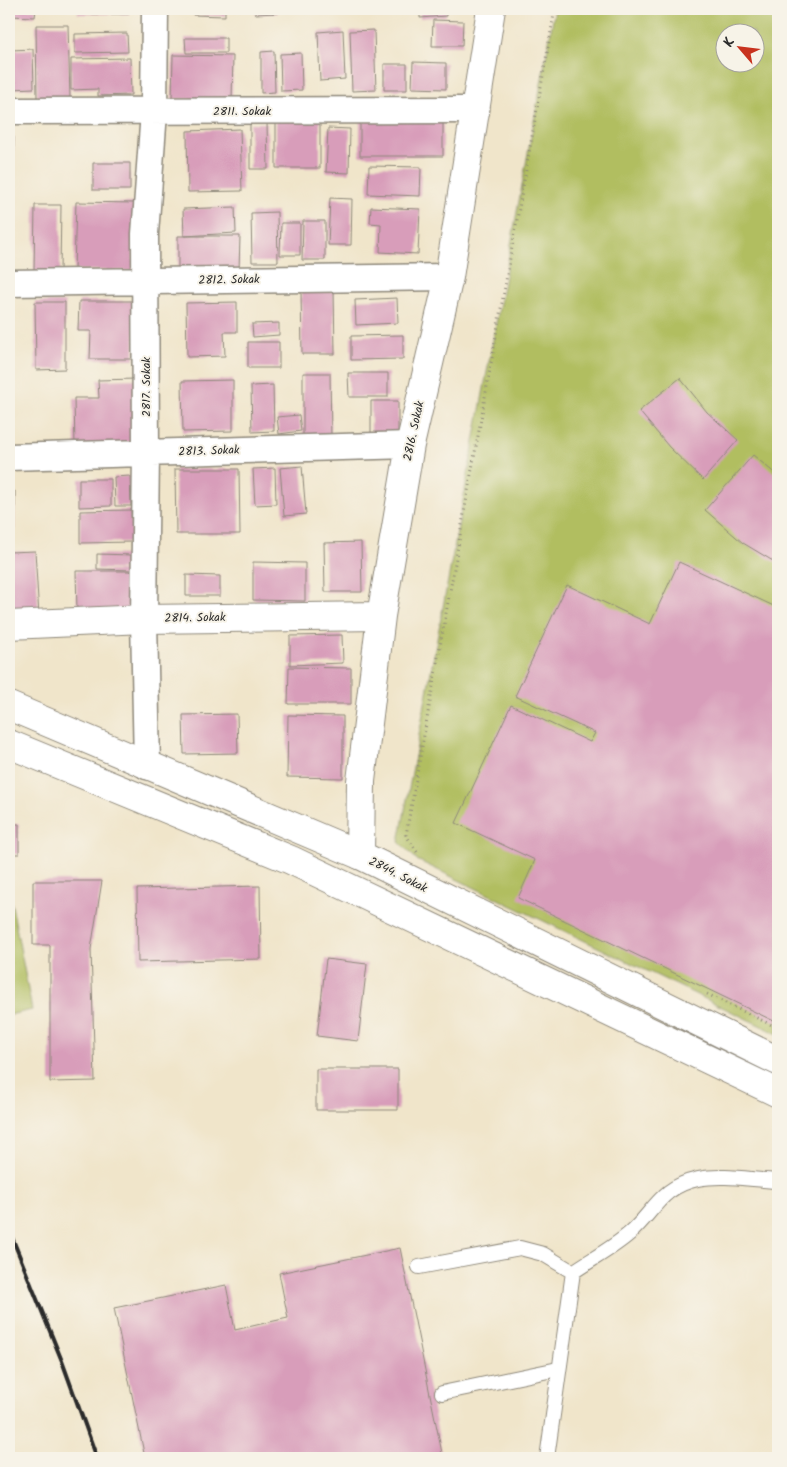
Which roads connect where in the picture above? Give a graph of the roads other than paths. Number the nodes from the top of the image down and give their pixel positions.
1 (155, 9) edge
2 (491, 9) edge
3 (476, 110) junction
4 (9, 111) edge
5 (154, 112) junction
6 (449, 277) junction
7 (145, 281) junction
8 (9, 283) edge
9 (410, 445) junction
10 (146, 453) junction
11 (9, 456) edge
12 (381, 616) junction
13 (144, 619) junction
14 (9, 625) edge
15 (9, 706) edge
16 (9, 744) edge
17 (148, 766) junction
18 (360, 856) junction
19 (778, 1061) edge
20 (778, 1093) edge
21 (778, 1181) edge
22 (419, 1267) dead end
23 (573, 1272) junction
24 (558, 1369) junction
25 (442, 1393) dead end
26 (547, 1458) edge

1 - 5 street, 2817. Sokak
2 - 3 main road, 2816. Sokak
3 - 5 street, 2811. Sokak
3 - 6 main road, 2816. Sokak
4 - 5 street, 2811. Sokak
5 - 7 street, 2817. Sokak
6 - 7 street, 2812. Sokak
6 - 9 main road, 2816. Sokak
7 - 8 street, 2812. Sokak
7 - 10 street, 2817. Sokak
9 - 10 street, 2813. Sokak
9 - 12 main road, 2816. Sokak
10 - 11 street, 2813. Sokak
10 - 13 street, 2817. Sokak
12 - 13 main road, 2814. Sokak
12 - 18 main road, 2816. Sokak
13 - 14 main road, 2814. Sokak
13 - 17 street, 2817. Sokak
15 - 17 main road, 2844. Sokak
16 - 20 main road
17 - 18 main road, 2844. Sokak
18 - 19 main road, 2844. Sokak
21 - 23 lane
22 - 23 lane
23 - 24 lane
24 - 25 lane
24 - 26 lane

